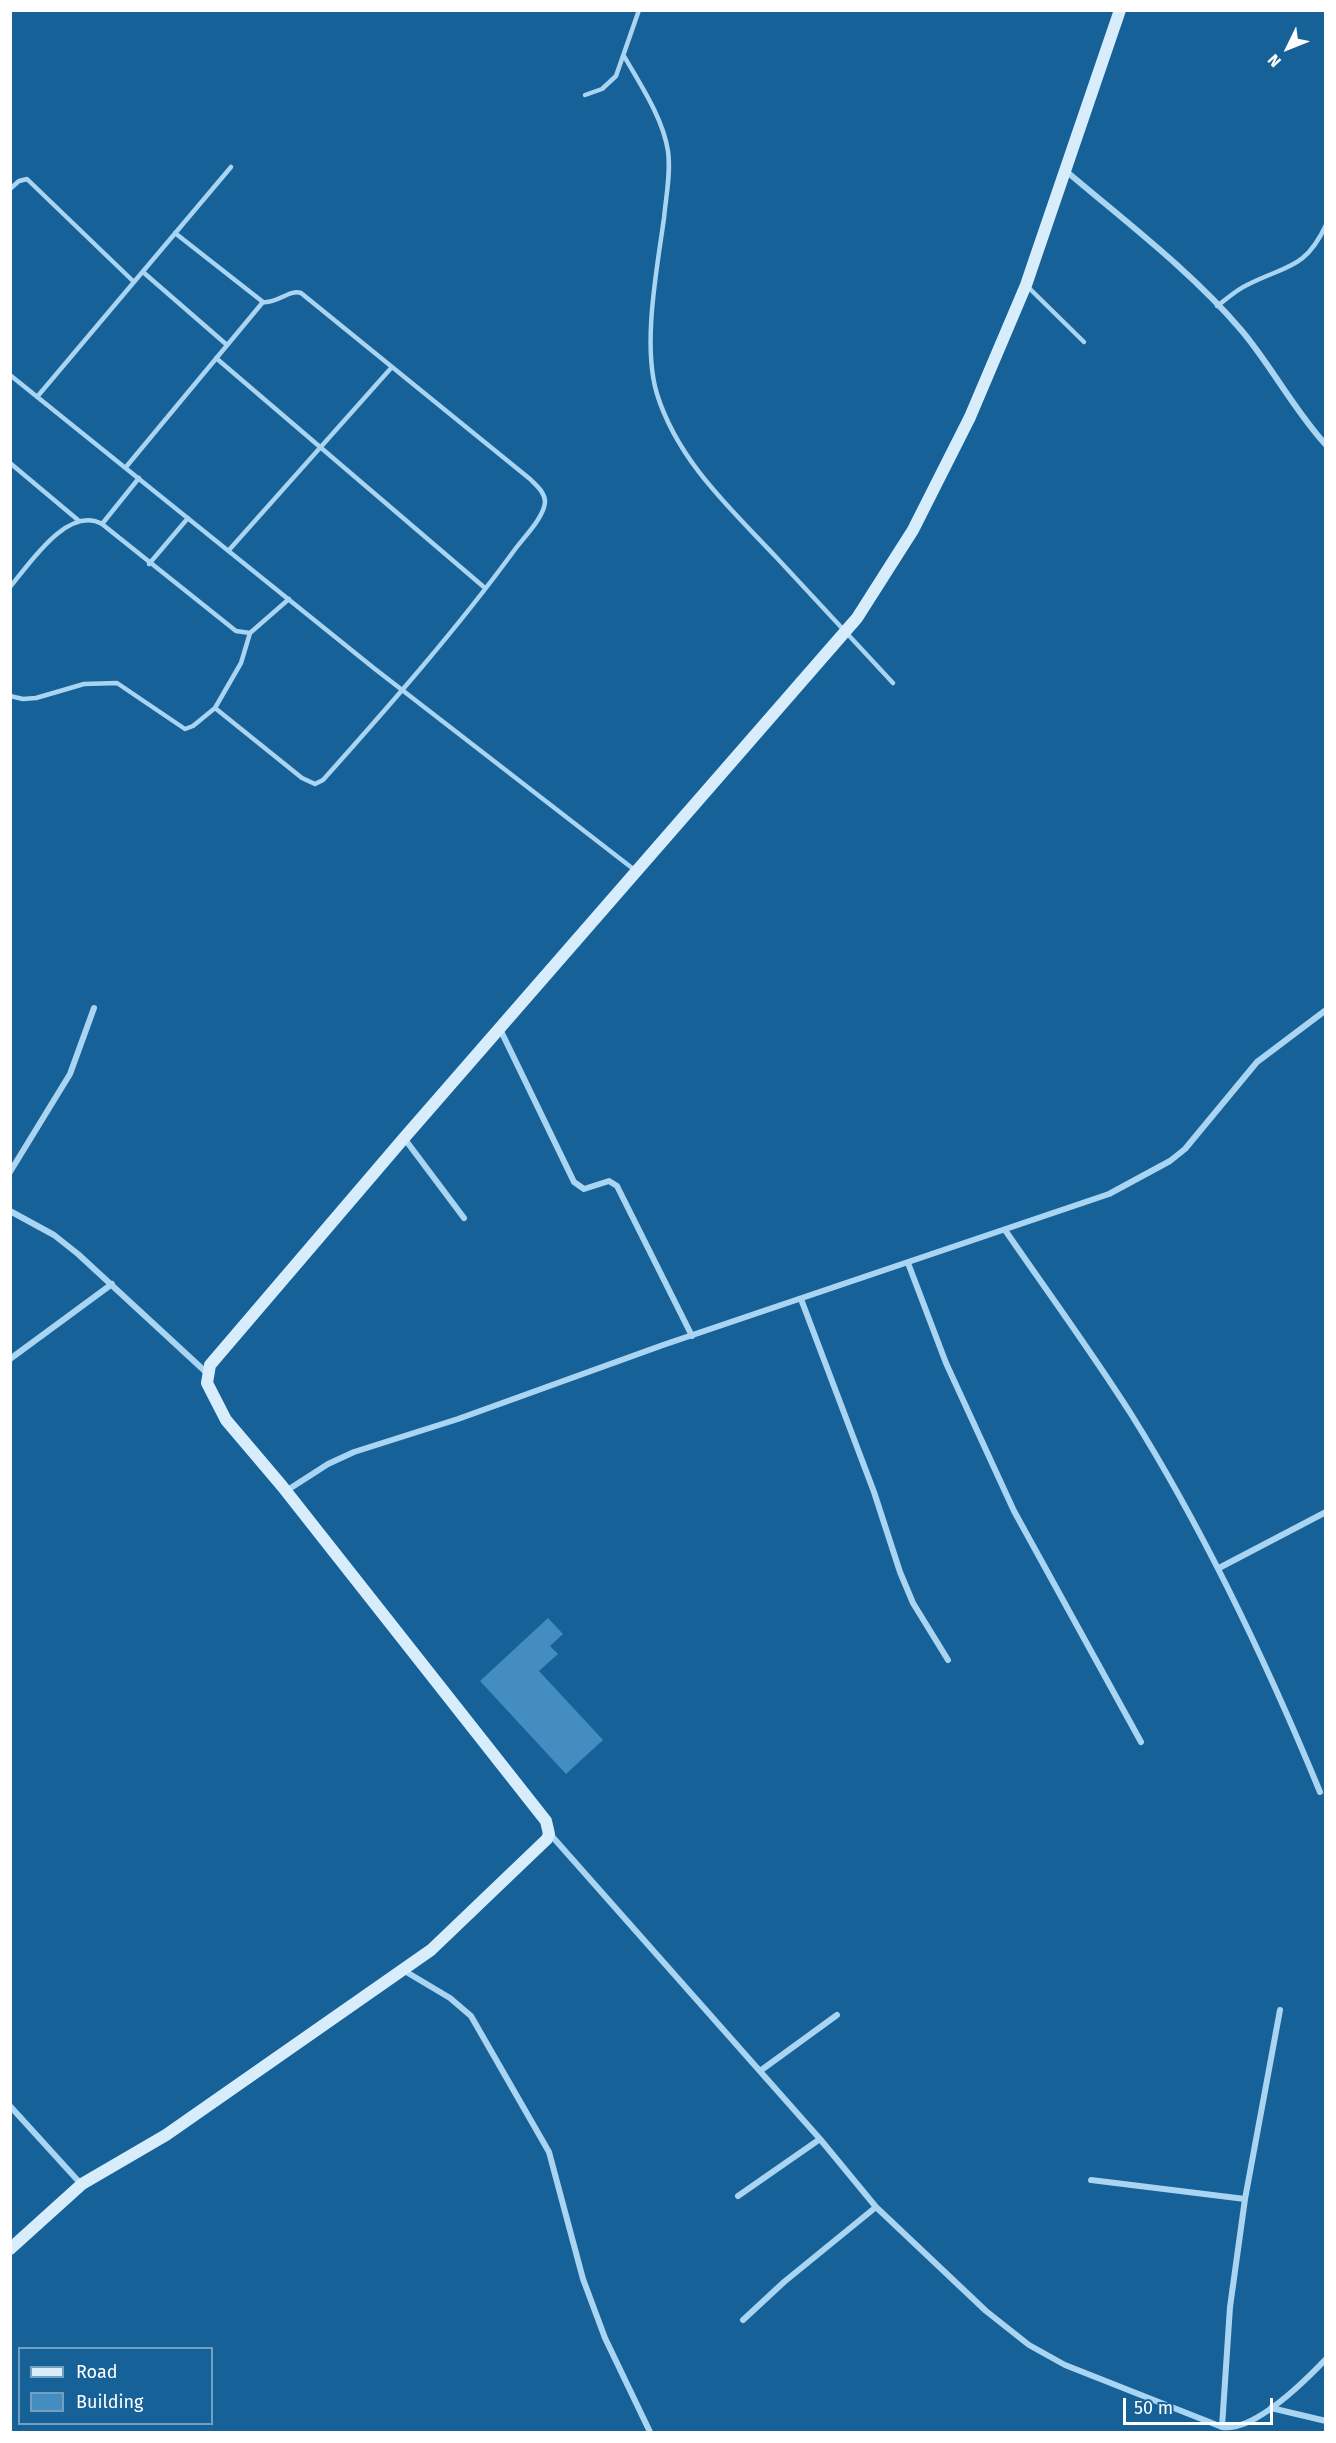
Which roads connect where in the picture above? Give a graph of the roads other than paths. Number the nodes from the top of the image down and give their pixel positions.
1 (639, 10) edge
2 (1116, 12) edge
3 (624, 56) junction
4 (585, 95) dead end
5 (231, 167) dead end
6 (1065, 171) junction
7 (10, 189) edge
8 (1326, 225) edge
9 (176, 233) junction
10 (143, 272) junction
11 (134, 282) junction
12 (1026, 285) junction
13 (263, 302) junction
14 (1217, 306) junction
15 (1084, 342) dead end
16 (227, 345) junction
17 (216, 357) junction
18 (392, 367) junction
19 (10, 375) edge
20 (37, 397) junction
21 (1326, 445) edge
22 (322, 446) junction
23 (10, 463) edge
24 (126, 467) junction
25 (139, 478) junction
26 (188, 518) junction
27 (78, 520) junction
28 (102, 524) junction
29 (229, 550) junction
30 (149, 564) junction
31 (10, 587) edge
32 (485, 588) junction
33 (289, 599) junction
34 (846, 632) junction
35 (250, 633) junction
36 (893, 683) dead end
37 (404, 689) junction
38 (10, 696) edge
39 (216, 708) junction
40 (636, 871) junction
41 (94, 1008) dead end
42 (1326, 1010) edge
43 (500, 1029) junction
44 (404, 1138) junction
45 (10, 1172) edge
46 (10, 1211) edge
47 (464, 1218) dead end
48 (1005, 1230) junction
49 (908, 1263) junction
50 (112, 1284) junction
51 (801, 1299) junction
52 (692, 1336) junction
53 (10, 1359) edge
54 (208, 1374) junction
55 (286, 1491) junction
56 (1326, 1512) edge
57 (1219, 1568) junction
58 (948, 1660) dead end
59 (1141, 1742) dead end
60 (1320, 1792) dead end
61 (549, 1834) junction
62 (403, 1970) junction
63 (1280, 2010) dead end
64 (837, 2015) dead end
65 (760, 2071) junction
66 (10, 2106) edge
67 (819, 2139) junction
68 (1091, 2180) dead end
69 (82, 2184) junction
70 (738, 2196) dead end
71 (1245, 2199) junction
72 (876, 2206) junction
73 (10, 2249) edge
74 (743, 2320) dead end
75 (1326, 2360) edge
76 (1271, 2408) junction
77 (1326, 2421) edge
78 (1222, 2427) junction
79 (1237, 2431) edge
80 (650, 2433) edge

1 - 3 lane
2 - 6 main road
3 - 4 lane
3 - 34 lane
5 - 9 lane
6 - 12 main road
6 - 14 street
7 - 11 lane
8 - 14 lane
9 - 10 lane
9 - 13 lane
10 - 11 lane
10 - 16 lane
11 - 20 lane
12 - 15 lane
12 - 34 main road
13 - 16 lane
13 - 18 lane
14 - 21 street
16 - 17 lane
17 - 22 lane
17 - 24 lane
18 - 22 lane
18 - 32 lane
19 - 20 lane
20 - 24 lane
22 - 29 lane
22 - 32 lane
23 - 27 lane
24 - 25 lane
25 - 26 lane
25 - 28 lane
26 - 29 lane
26 - 30 lane
27 - 28 lane
27 - 31 lane
28 - 30 lane
29 - 33 lane
30 - 35 lane
32 - 37 lane
33 - 35 lane
33 - 37 lane
34 - 36 lane
34 - 40 main road
35 - 39 lane
37 - 39 lane
37 - 40 lane
38 - 39 lane
40 - 43 main road
41 - 45 street
42 - 48 street
43 - 44 main road
43 - 52 street
44 - 47 street
44 - 54 main road
46 - 50 street
48 - 49 street
48 - 57 street
49 - 51 street
49 - 59 street
50 - 53 street
50 - 54 street
51 - 52 street
51 - 58 street
52 - 55 street
54 - 55 main road
55 - 61 main road
56 - 57 street
57 - 60 street
61 - 62 main road
61 - 65 street
62 - 69 main road
62 - 80 street
63 - 71 street
64 - 65 street
65 - 67 street
66 - 69 street
67 - 70 street
67 - 72 street
68 - 71 street
69 - 73 main road
71 - 78 street
72 - 74 street
72 - 78 street
75 - 76 street
76 - 77 street
76 - 79 street
78 - 79 street

